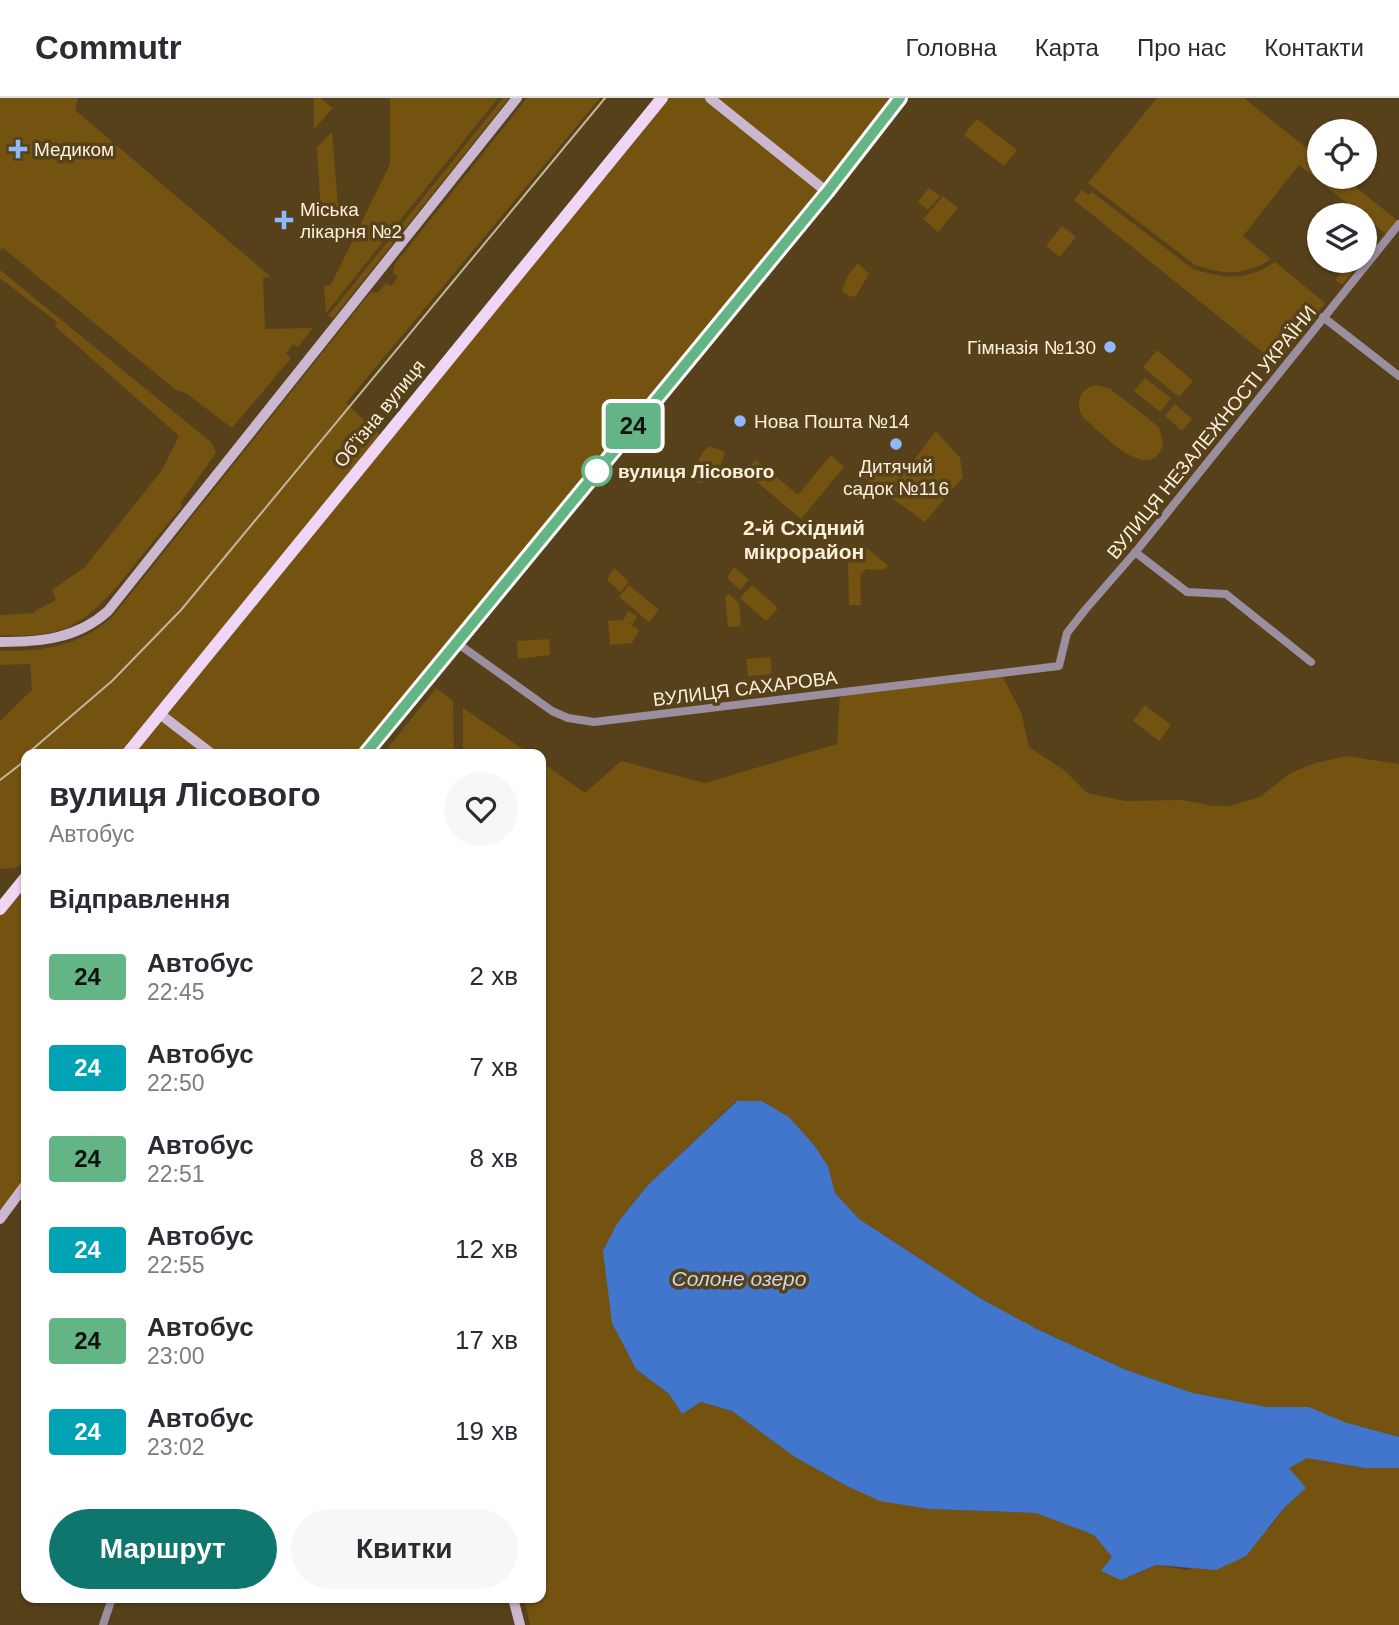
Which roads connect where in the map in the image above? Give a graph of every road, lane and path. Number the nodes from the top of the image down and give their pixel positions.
1 (517, 98) edge
2 (662, 98) edge
3 (710, 98) edge
4 (900, 98) edge
5 (827, 192) junction
6 (1399, 224) edge
7 (1323, 317) junction
8 (1399, 376) edge
9 (1135, 552) junction
10 (0, 642) edge
11 (457, 643) junction
12 (1311, 662) dead end
13 (1059, 666) joint
14 (160, 714) junction
15 (131, 749) edge
16 (206, 749) edge
17 (369, 749) edge
18 (21, 883) edge
19 (0, 909) edge
20 (21, 1191) edge
21 (0, 1219) edge
22 (110, 1603) edge
23 (514, 1603) edge
24 (103, 1625) edge
25 (520, 1625) edge

1 - 10 street
2 - 14 main road, Обʼїзна вулиця
3 - 5 street
4 - 5 street
5 - 11 street
6 - 7 street, ВУЛИЦЯ НЕЗАЛЕЖНОСТІ УКРАЇНИ
7 - 8 street
7 - 9 street, ВУЛИЦЯ НЕЗАЛЕЖНОСТІ УКРАЇНИ
9 - 12 street
9 - 13 street, ВУЛИЦЯ НЕЗАЛЕЖНОСТІ УКРАЇНИ
11 - 13 street, ВУЛИЦЯ САХАРОВА
11 - 17 street
14 - 15 main road, Обʼїзна вулиця
14 - 16 street
18 - 19 main road
20 - 21 street
22 - 24 street
23 - 25 street

